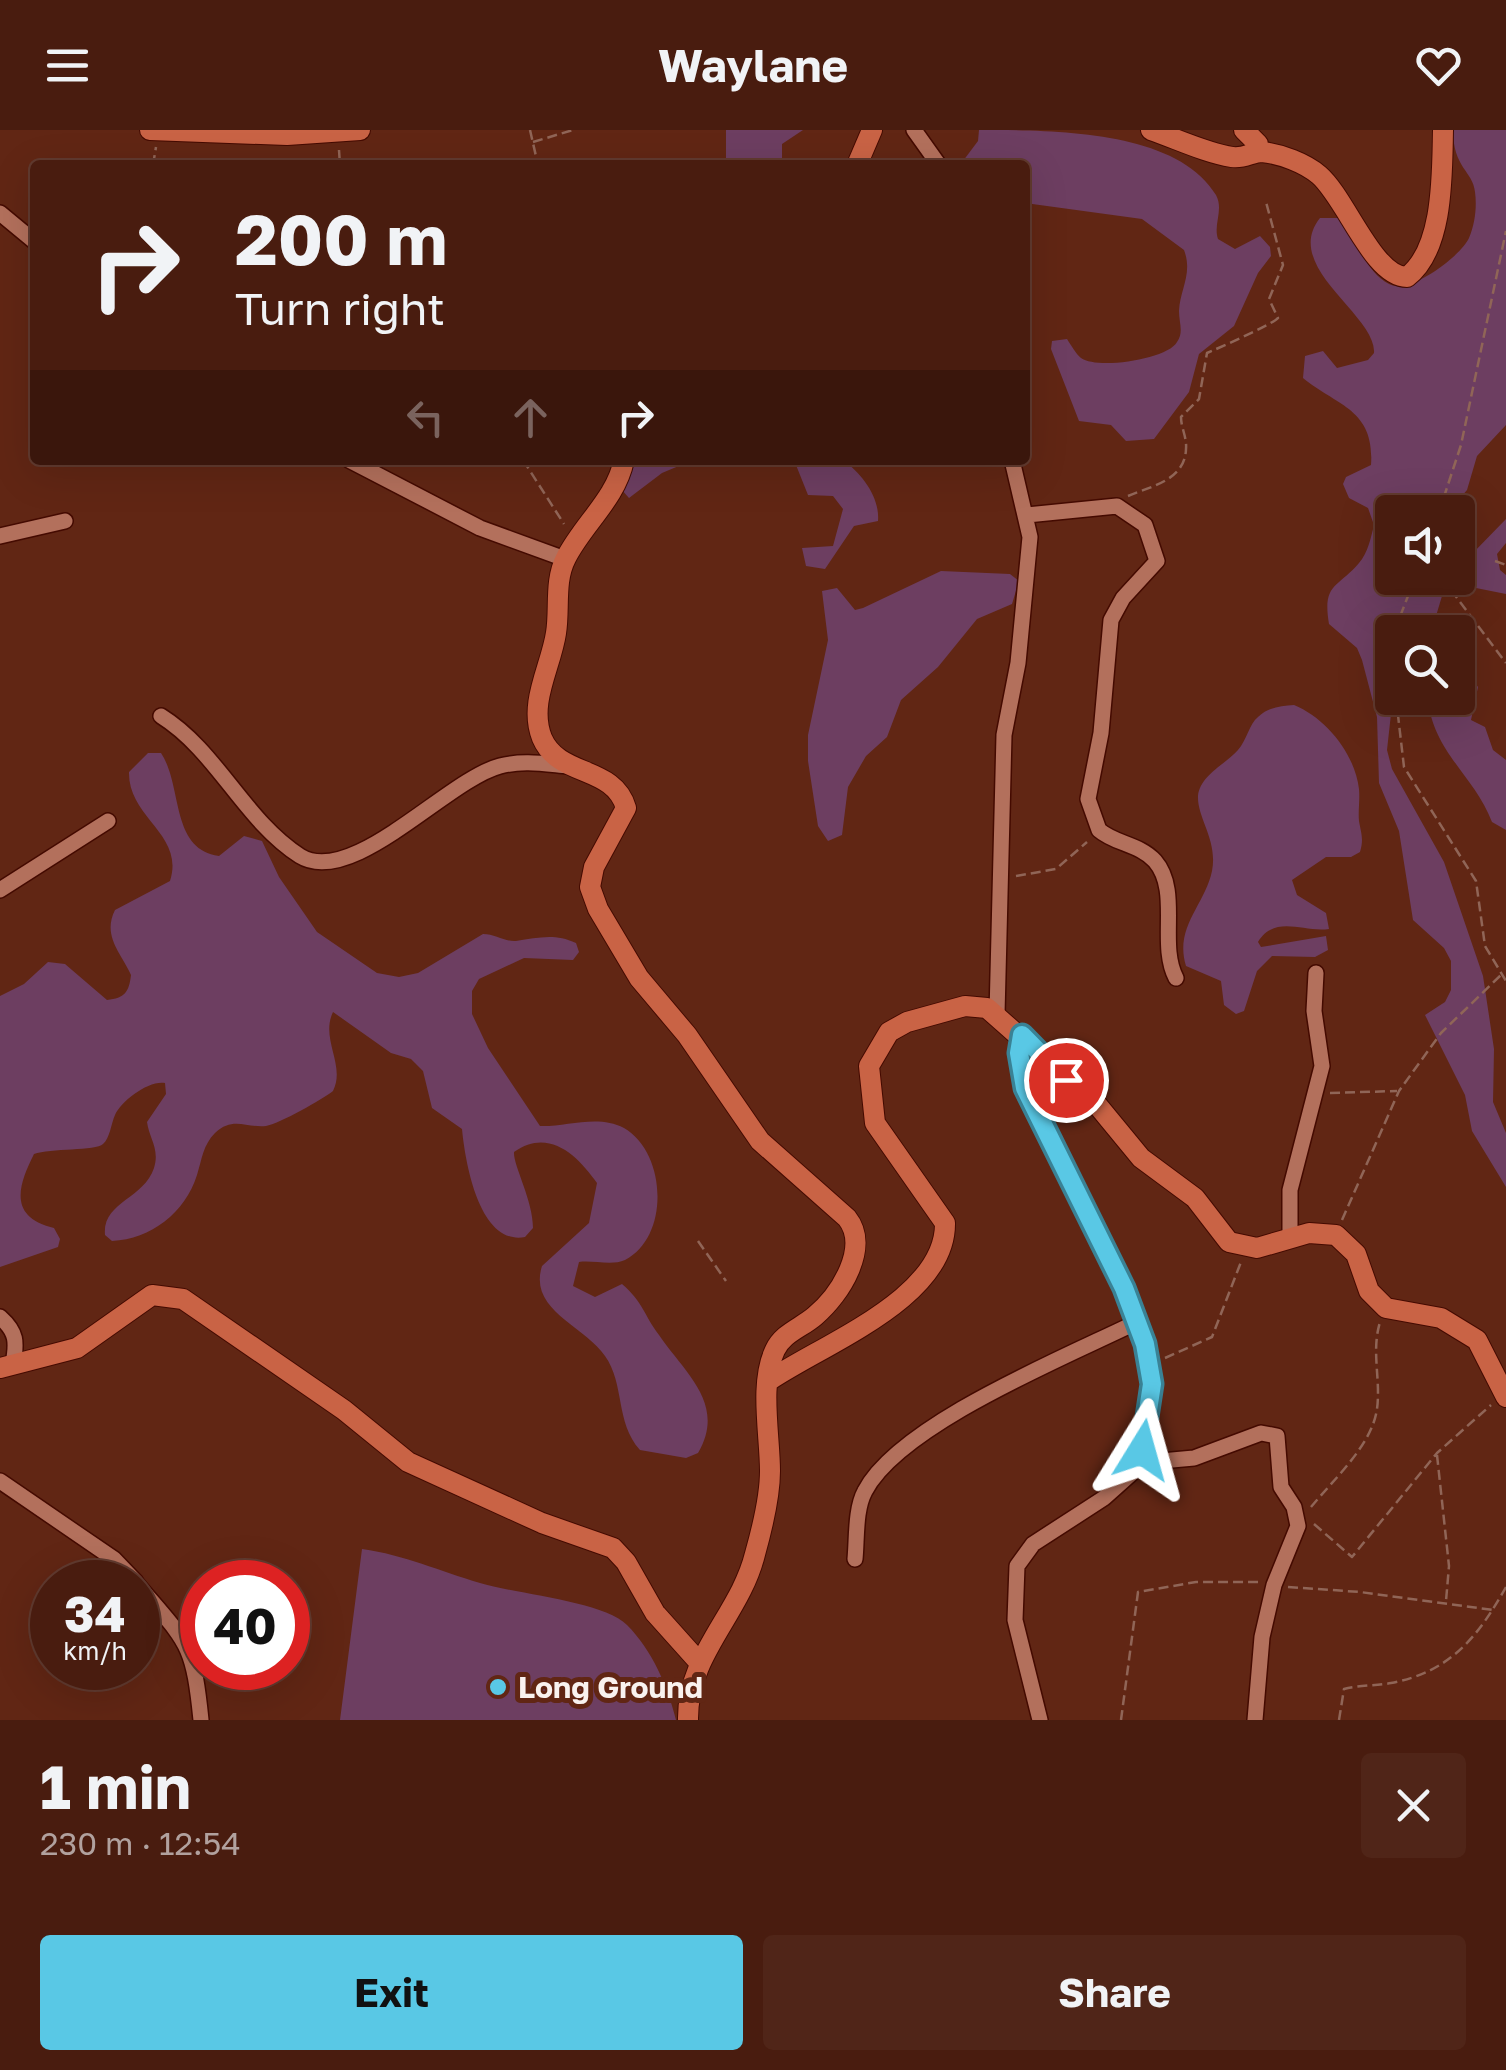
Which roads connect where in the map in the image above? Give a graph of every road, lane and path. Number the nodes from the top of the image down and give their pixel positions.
1 (150, 130) edge
2 (360, 130) edge
3 (530, 130) edge
4 (573, 130) edge
5 (872, 130) edge
6 (914, 130) edge
7 (1151, 130) edge
8 (1244, 130) edge
9 (1443, 130) edge
10 (533, 142) junction
11 (1258, 151) junction
12 (537, 160) edge
13 (858, 160) edge
14 (935, 160) edge
15 (1266, 202) dead end
16 (0, 213) edge
17 (1506, 230) edge
18 (30, 238) edge
19 (359, 465) edge
20 (525, 465) edge
21 (622, 465) edge
22 (1013, 465) edge
23 (1444, 495) edge
24 (1102, 505) junction
25 (1027, 515) junction
26 (65, 521) dead end
27 (0, 536) edge
28 (570, 551) junction
29 (1496, 560) dead end
30 (1506, 565) edge
31 (1455, 595) edge
32 (1506, 663) edge
33 (1398, 715) edge
34 (161, 716) dead end
35 (568, 766) junction
36 (108, 821) dead end
37 (1099, 830) junction
38 (1000, 877) junction
39 (0, 890) edge
40 (1316, 973) dead end
41 (1502, 974) junction
42 (1176, 978) dead end
43 (1506, 981) edge
44 (996, 1014) junction
45 (1022, 1035) junction
46 (1399, 1092) junction
47 (1313, 1093) junction
48 (1336, 1236) junction
49 (1290, 1239) junction
50 (698, 1241) dead end
51 (1246, 1248) junction
52 (726, 1282) dead end
53 (1386, 1308) junction
54 (0, 1317) edge
55 (1137, 1322) junction
56 (1150, 1363) junction
57 (7, 1366) edge
58 (770, 1380) junction
59 (1504, 1395) edge
60 (1437, 1454) junction
61 (1139, 1463) junction
62 (0, 1481) edge
63 (115, 1560) edge
64 (855, 1560) dead end
65 (1506, 1587) edge
66 (1446, 1603) dead end
67 (160, 1609) edge
68 (698, 1662) junction
69 (201, 1720) edge
70 (688, 1720) edge
71 (1040, 1720) edge
72 (1256, 1720) edge
73 (1339, 1720) edge

1 - 2 main road
3 - 10 path
4 - 10 path
5 - 13 main road
6 - 14 street
7 - 11 main road
8 - 11 main road
9 - 11 main road
10 - 12 path
15 - 24 path
16 - 18 street
17 - 23 path
19 - 28 street
20 - 28 path
21 - 28 main road
22 - 25 street
24 - 25 street
24 - 37 street
25 - 38 street
26 - 27 street
28 - 35 main road
29 - 30 path
31 - 32 path
33 - 41 path
34 - 35 street
35 - 58 main road
36 - 39 street
37 - 38 path
37 - 42 street
38 - 44 street
40 - 47 street
41 - 43 path
41 - 46 path
44 - 45 main road
44 - 58 main road
45 - 51 main road
45 - 55 street
46 - 47 path
46 - 48 path
47 - 49 street
48 - 49 main road
48 - 53 main road
49 - 51 main road
50 - 52 path
51 - 56 path
53 - 59 main road
53 - 60 path
54 - 57 street
55 - 56 street
55 - 64 street
56 - 61 street
57 - 68 main road
58 - 68 main road
59 - 60 path
60 - 66 path
61 - 71 street
61 - 72 street
62 - 63 street
65 - 73 path
67 - 69 street
68 - 70 main road

